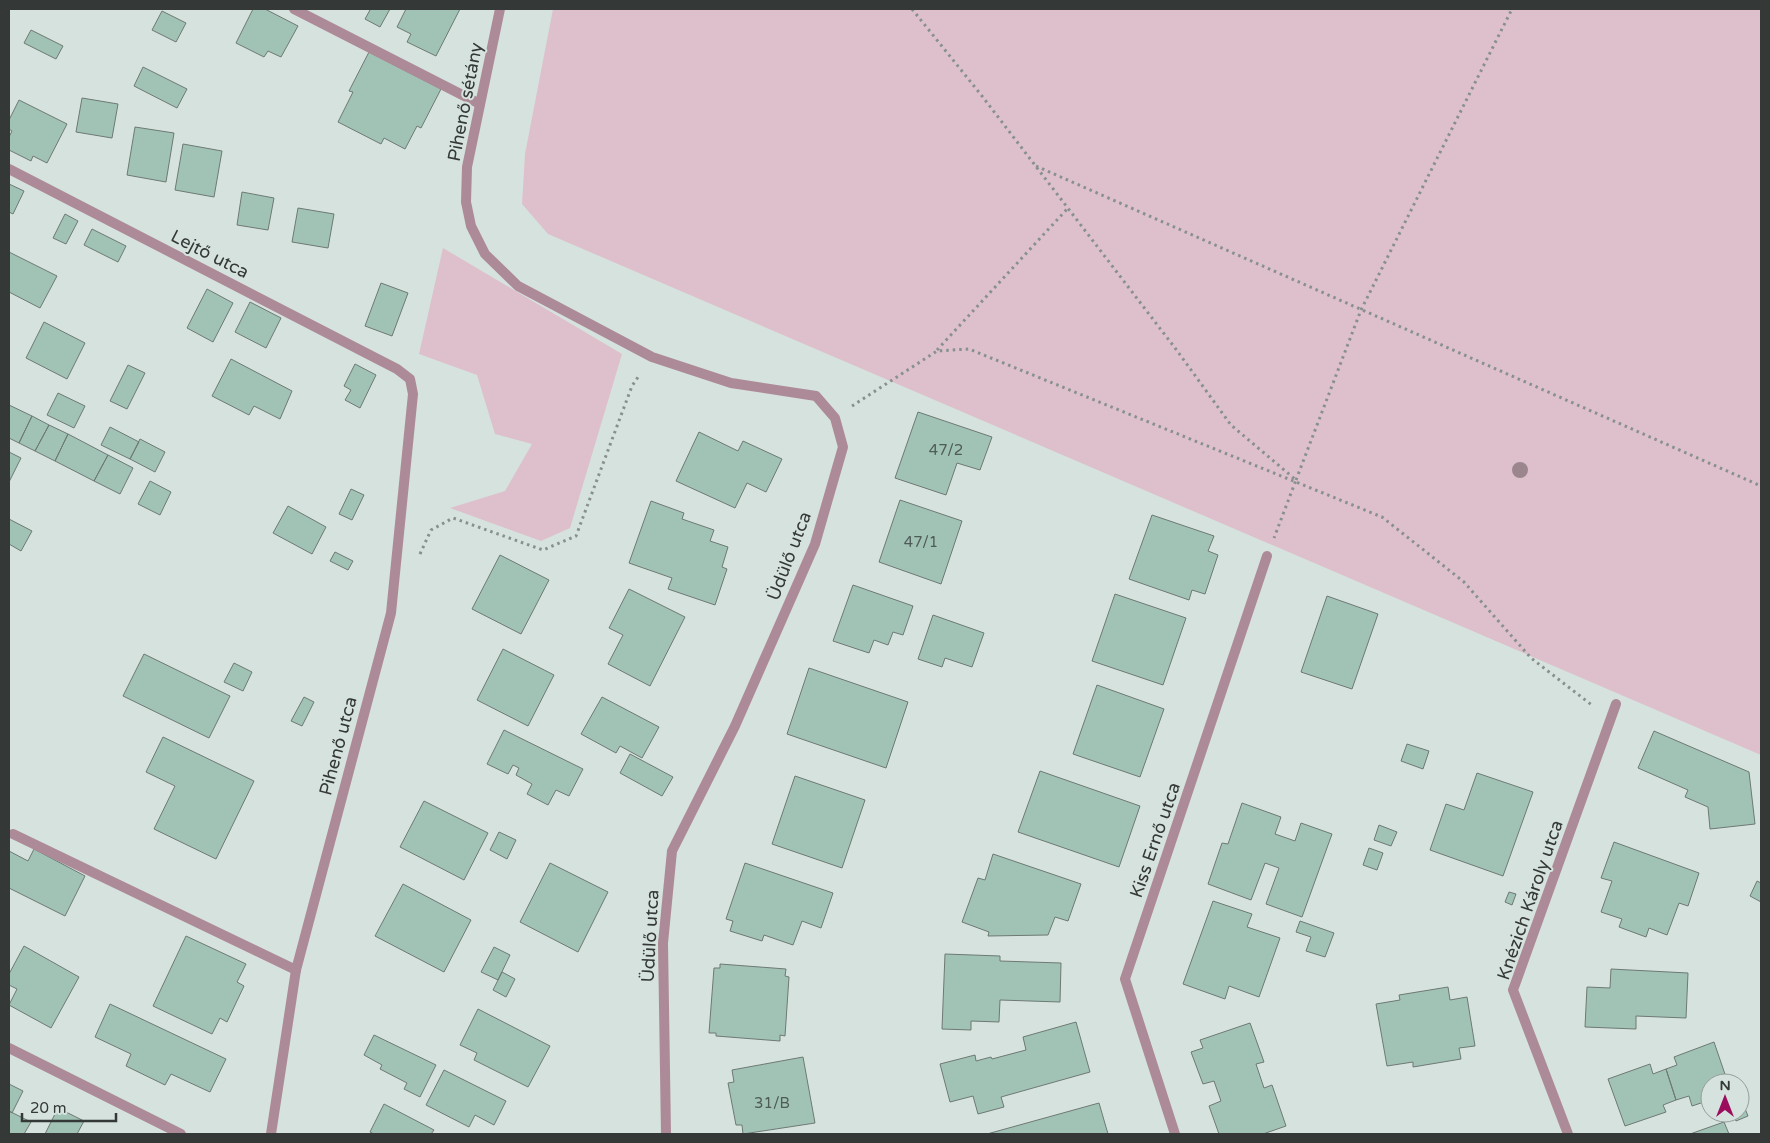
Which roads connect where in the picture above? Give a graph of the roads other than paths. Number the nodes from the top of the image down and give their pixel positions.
1 (294, 9) edge
2 (500, 9) edge
3 (480, 104) junction
4 (9, 169) edge
5 (466, 202) joint
6 (397, 369) joint
7 (1268, 556) road end
8 (1616, 704) dead end
9 (13, 834) dead end
10 (296, 970) junction
11 (9, 1048) edge
12 (181, 1134) edge
13 (271, 1134) edge
14 (666, 1134) edge
15 (1175, 1134) edge
16 (1568, 1134) edge

1 - 3 street
2 - 3 street, Pihenő sétány
3 - 5 street, Pihenő sétány
4 - 6 street, Lejtő utca
5 - 14 street, Üdülő utca
6 - 10 street, Pihenő utca
7 - 15 street, Kiss Ernő utca
8 - 16 street, Knézich Károly utca
9 - 10 street
10 - 13 street, Pihenő utca
11 - 12 street

